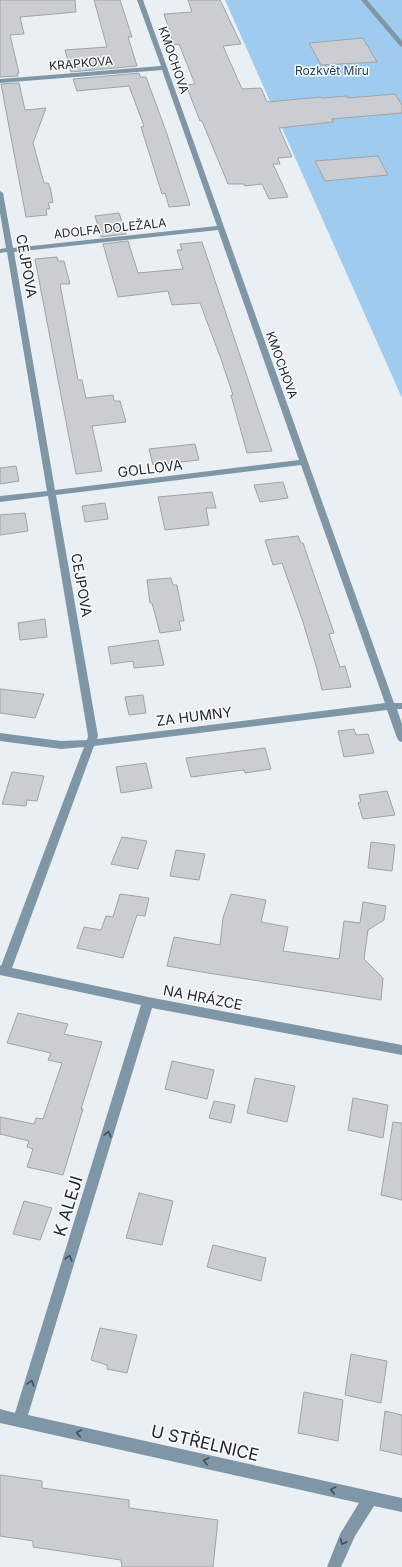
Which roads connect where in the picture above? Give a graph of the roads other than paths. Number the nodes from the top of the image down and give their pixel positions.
1 (140, 0) edge
2 (364, 0) edge
3 (402, 45) edge
4 (164, 68) junction
5 (0, 81) edge
6 (0, 193) edge
7 (221, 228) junction
8 (10, 250) junction
9 (0, 251) edge
10 (304, 462) junction
11 (51, 493) junction
12 (0, 499) edge
13 (390, 706) junction
14 (402, 706) edge
15 (0, 737) edge
16 (402, 738) edge
17 (91, 743) junction
18 (2, 970) edge
19 (148, 1002) junction
20 (402, 1050) edge
21 (0, 1416) edge
22 (20, 1420) junction
23 (371, 1498) junction
24 (402, 1505) edge
25 (334, 1567) edge

1 - 4 street, KMOCHOVA
2 - 3 street
4 - 5 street, KRAPKOVA
4 - 7 street, KMOCHOVA
6 - 8 street, CEJPOVA
7 - 8 street, ADOLFA DOLEŽALA
7 - 10 street, KMOCHOVA
8 - 9 street, ADOLFA DOLEŽALA
8 - 11 street, CEJPOVA
10 - 11 street, GOLLOVA
10 - 13 street, KMOCHOVA
11 - 12 street, GOLLOVA
11 - 17 street, CEJPOVA
13 - 14 street, ZA HUMNY
13 - 16 street, KMOCHOVA
13 - 17 street, ZA HUMNY
15 - 17 street, ZA HUMNY
17 - 18 street, CEJPOVA
18 - 19 street, NA HRÁZCE
19 - 20 street, NA HRÁZCE
22 -> 19 street, K ALEJI
21 - 22 street, U STŘELNICE
23 -> 22 street, U STŘELNICE
23 - 24 street, U STŘELNICE
23 -> 25 street

